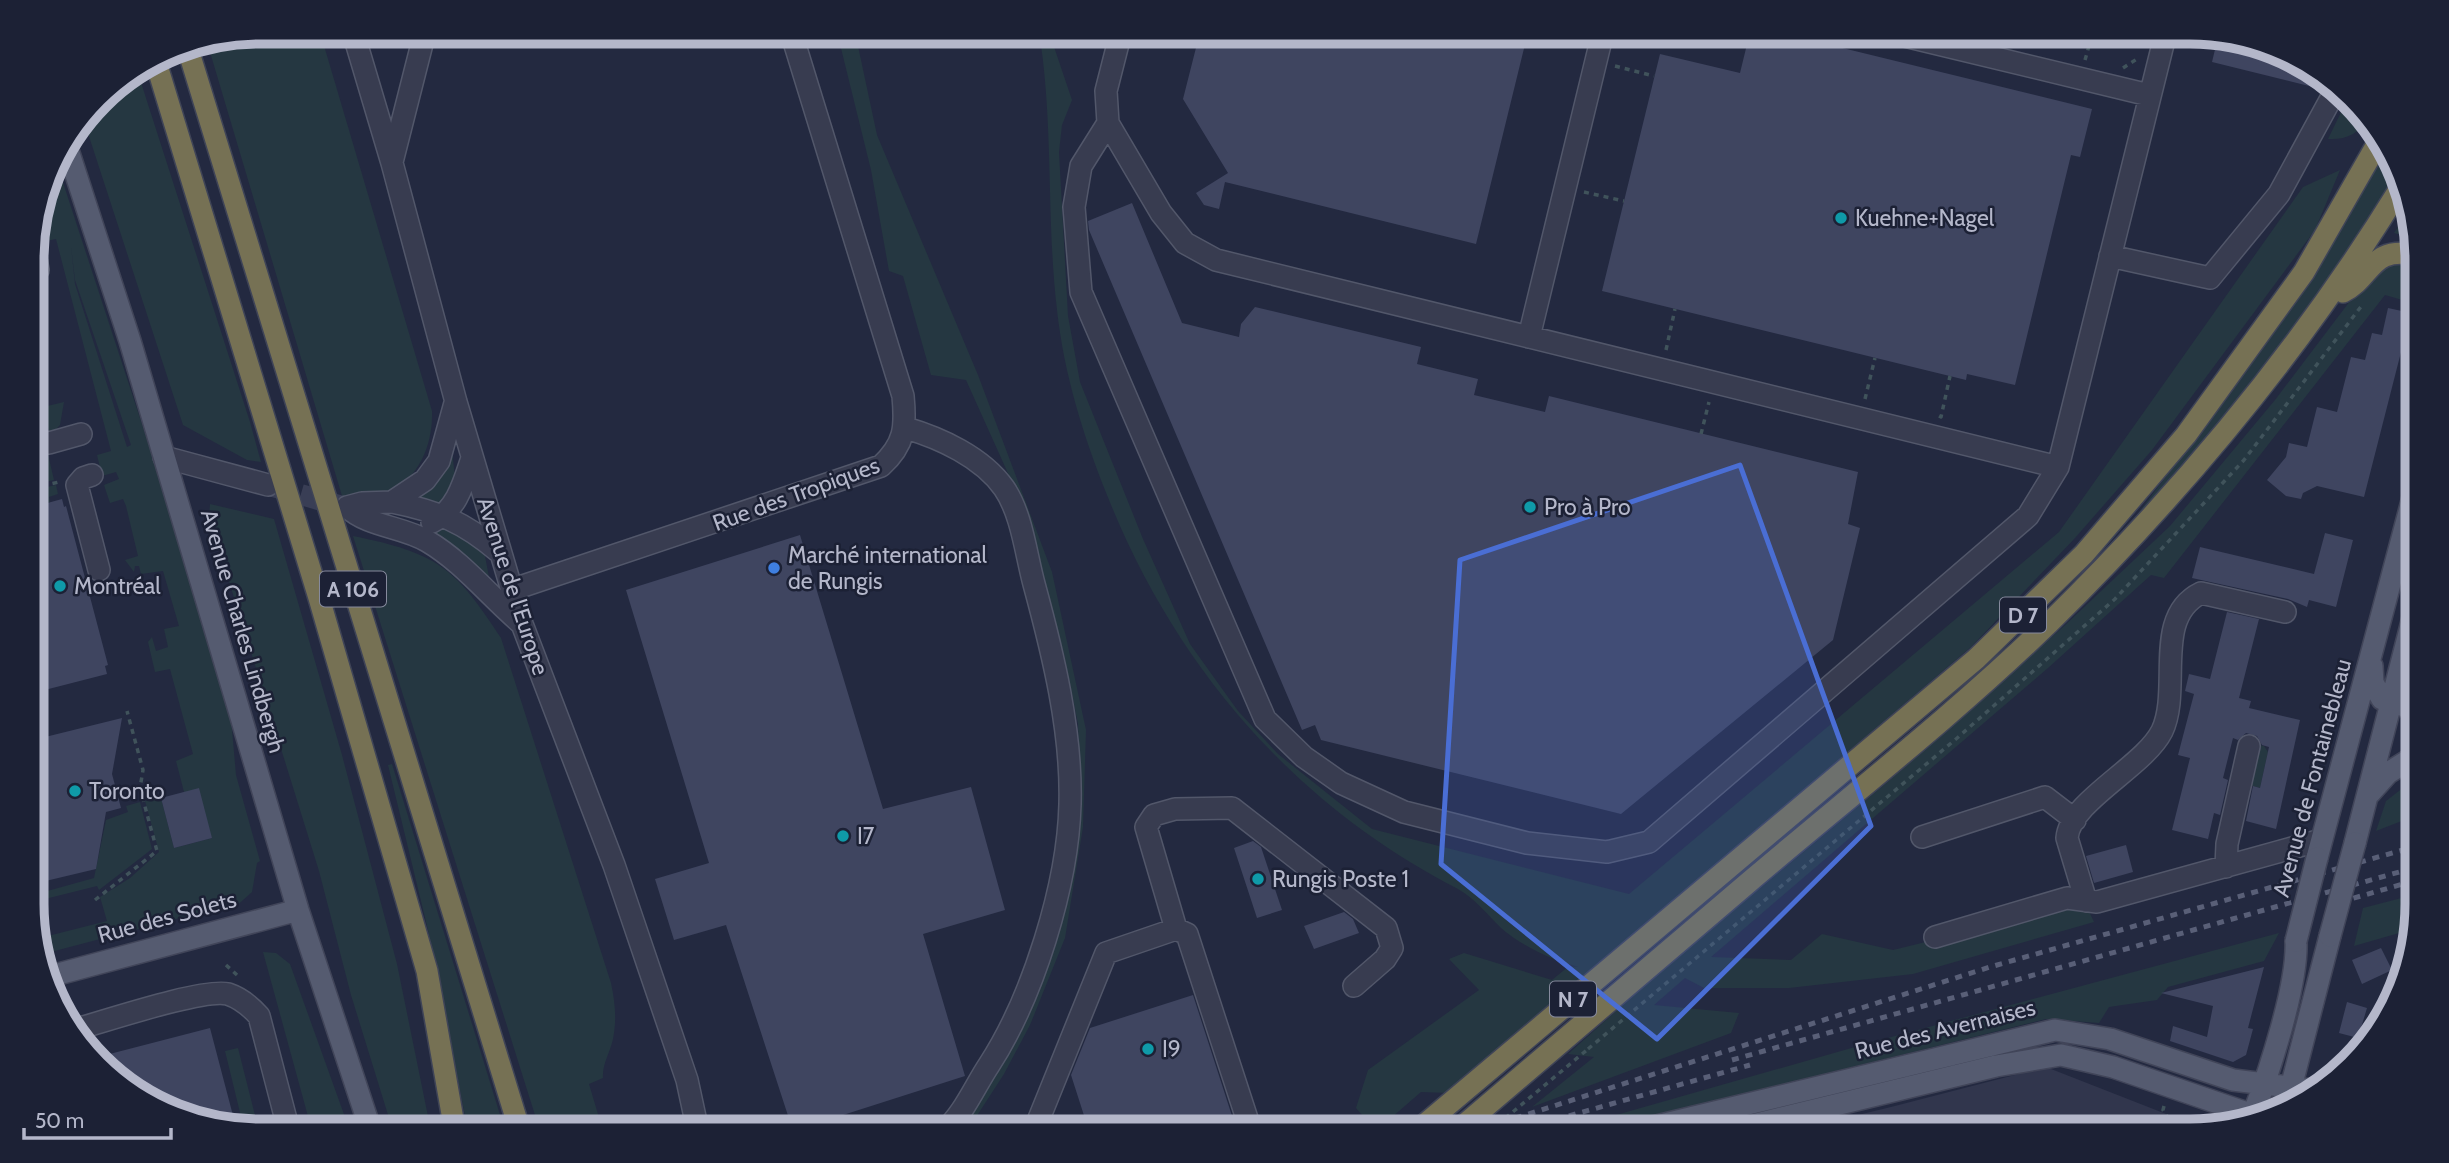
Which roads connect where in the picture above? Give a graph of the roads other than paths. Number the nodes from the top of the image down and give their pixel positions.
1 (357, 44) edge
2 (422, 44) edge
3 (794, 44) edge
4 (1118, 44) edge
5 (1600, 44) edge
6 (1938, 44) edge
7 (2163, 44) edge
8 (190, 55) edge
9 (158, 69) edge
10 (2149, 95) junction
11 (2332, 98) edge
12 (1108, 123) junction
13 (2375, 149) edge
14 (69, 158) edge
15 (392, 163) junction
16 (2395, 195) edge
17 (2405, 254) edge
18 (2110, 256) junction
19 (2330, 294) junction
20 (1530, 337) junction
21 (456, 402) junction
22 (906, 428) junction
23 (82, 434) dead end
24 (44, 442) edge
25 (164, 457) junction
26 (472, 458) junction
27 (2058, 467) junction
28 (92, 475) dead end
29 (268, 485) tunnel mouth
30 (392, 502) junction
31 (445, 516) junction
32 (408, 531) junction
33 (500, 552) junction
34 (2405, 561) edge
35 (99, 570) dead end
36 (514, 589) junction
37 (2285, 612) dead end
38 (522, 624) junction
39 (2405, 651) edge
40 (2372, 653) junction
41 (2392, 704) junction
42 (2405, 707) edge
43 (2249, 746) dead end
44 (2405, 762) edge
45 (2369, 794) junction
46 (2075, 820) junction
47 (1922, 837) dead end
48 (2319, 849) junction
49 (2226, 867) junction
50 (2083, 894) junction
51 (1686, 903) joint
52 (298, 910) junction
53 (1714, 912) joint
54 (1176, 929) junction
55 (1935, 937) dead end
56 (56, 975) edge
57 (1354, 986) dead end
58 (83, 1027) edge
59 (2265, 1084) junction
60 (2289, 1094) edge
61 (2255, 1109) edge
62 (2245, 1112) edge
63 (286, 1119) edge
64 (367, 1119) edge
65 (452, 1119) edge
66 (516, 1119) edge
67 (695, 1119) edge
68 (954, 1119) edge
69 (1039, 1119) edge
70 (1247, 1119) edge
71 (1432, 1119) edge
72 (1471, 1119) edge
73 (1686, 1119) edge
74 (1777, 1119) edge

1 - 15 street, Avenue de l'Europe
2 - 15 street
3 - 22 street
4 - 12 street
5 - 20 street
6 - 10 street
7 - 10 street
8 - 66 highway, A 106
9 - 65 highway, A 106
10 - 18 street
11 - 18 street
12 - 20 street
12 - 27 street
13 - 51 highway, D 7
14 - 25 main road, Avenue Charles Lindbergh
15 - 21 street, Avenue de l'Europe
16 - 19 highway, D 7
17 - 19 highway
18 - 27 street
19 - 53 highway, D 7
20 - 27 street
21 - 26 street, Avenue de l'Europe
21 - 30 street
22 - 36 street, Rue des Tropiques
22 - 68 street
23 - 24 street
25 - 29 street
25 - 52 main road, Avenue Charles Lindbergh
26 - 31 street
26 - 33 street, Avenue de l'Europe
28 - 35 street
30 - 31 street
30 - 32 street
31 - 32 street
31 - 33 street
32 - 38 street
33 - 36 street, Avenue de l'Europe
34 - 40 main road, Avenue de Fontainebleau
36 - 38 street, Avenue de l'Europe
37 - 46 street
38 - 67 street, Avenue de l'Europe
39 - 41 main road
40 - 41 main road
40 - 48 main road, Avenue de Fontainebleau
41 - 42 main road
41 - 45 main road
43 - 49 street
44 - 45 main road
45 - 60 main road, bridge
46 - 47 street
46 - 50 street
48 - 49 street
48 - 59 main road, Avenue de Fontainebleau, bridge
49 - 50 street
50 - 55 street
51 - 71 highway, N 7
52 - 56 main road, Rue des Solets
52 - 64 main road, Avenue Charles Lindbergh
53 - 72 highway, N 7
54 - 57 street
54 - 69 street
54 - 70 street
58 - 63 street
59 - 60 main road, Rue des Avernaises
59 - 61 main road, Avenue de Fontainebleau
59 - 73 main road, Rue des Avernaises
62 - 74 main road

